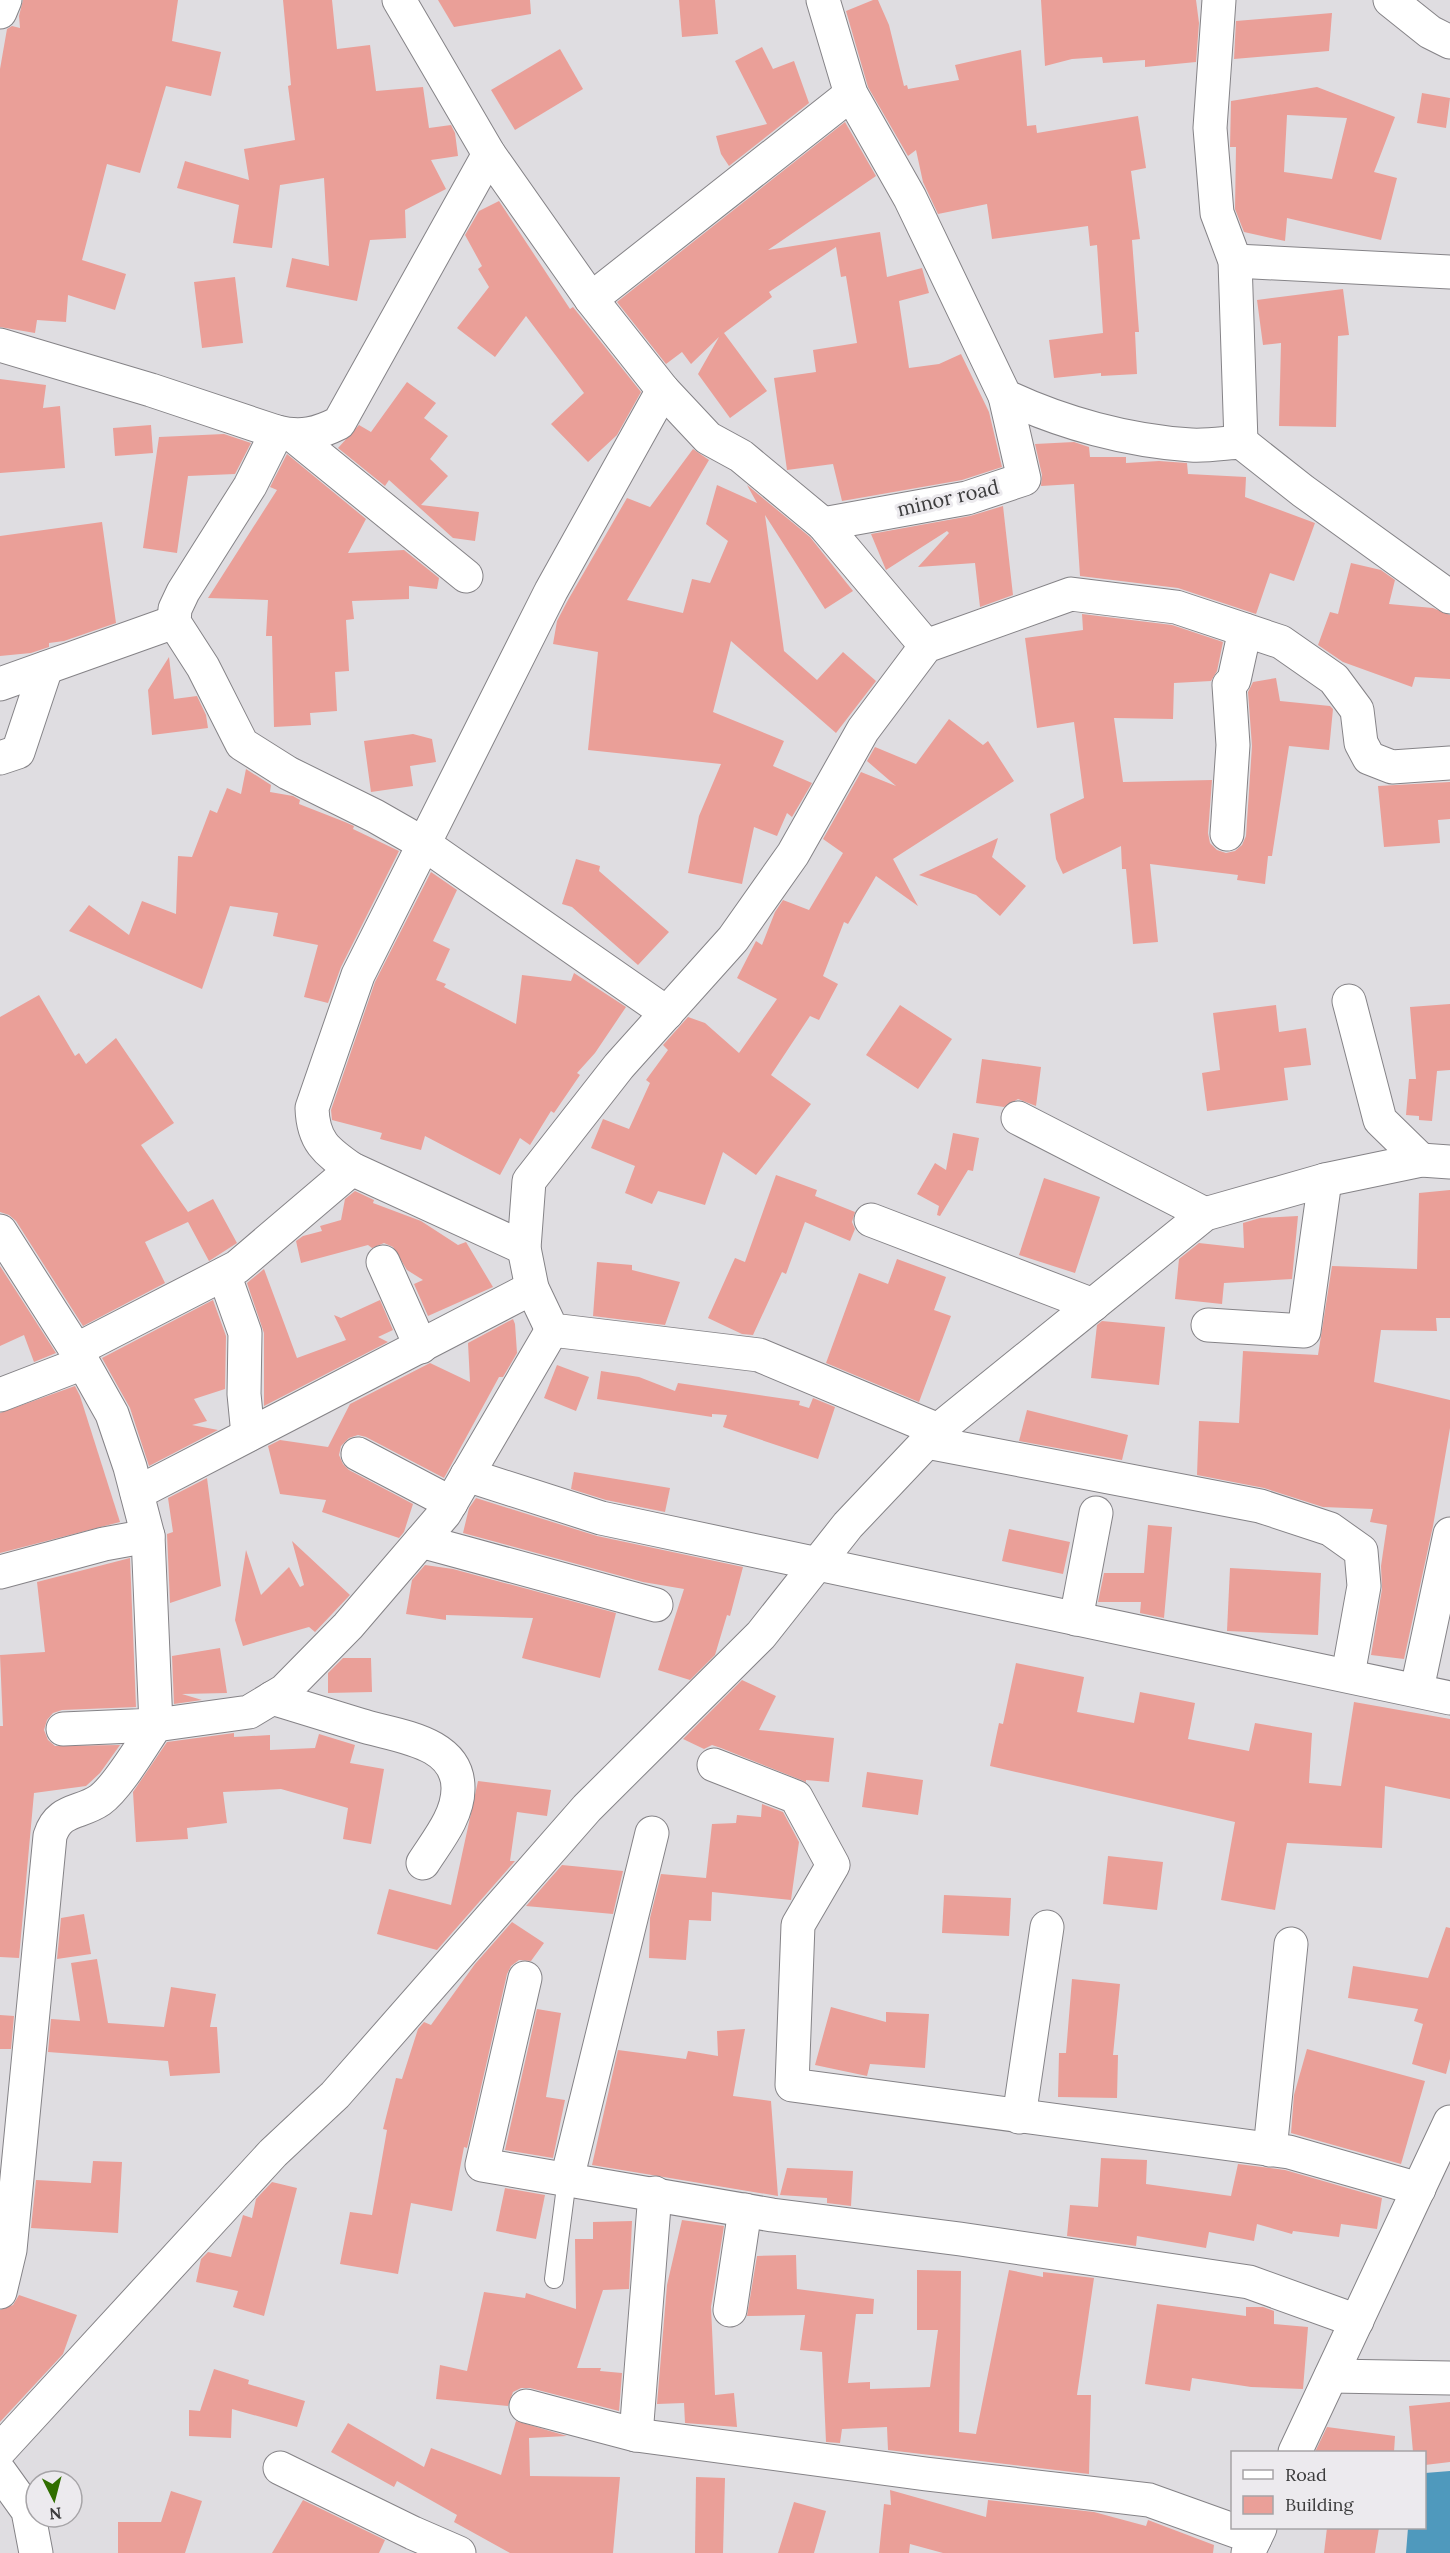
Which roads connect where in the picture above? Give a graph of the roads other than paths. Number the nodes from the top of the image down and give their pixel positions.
1 (5, 0) edge
2 (399, 0) edge
3 (823, 0) edge
4 (1219, 0) edge
5 (1390, 0) edge
6 (0, 12) edge
7 (1450, 42) edge
8 (851, 94) junction
9 (489, 154) junction
10 (1235, 261) junction
11 (1450, 272) edge
12 (591, 299) junction
13 (0, 345) edge
14 (663, 390) junction
15 (1005, 396) junction
16 (286, 435) junction
17 (1242, 442) junction
18 (823, 524) junction
19 (466, 576) dead end
20 (1450, 597) edge
21 (174, 622) junction
22 (1245, 630) junction
23 (926, 646) junction
24 (46, 668) junction
25 (0, 684) edge
26 (0, 758) edge
27 (1450, 763) edge
28 (1227, 834) dead end
29 (424, 844) junction
30 (1349, 1002) dead end
31 (667, 1013) junction
32 (1018, 1118) dead end
33 (1436, 1161) edge
34 (352, 1169) junction
35 (1325, 1180) junction
36 (1205, 1214) junction
37 (871, 1220) dead end
38 (0, 1231) edge
39 (524, 1248) junction
40 (384, 1262) dead end
41 (224, 1274) junction
42 (532, 1288) junction
43 (1093, 1305) junction
44 (1208, 1325) dead end
45 (552, 1330) junction
46 (421, 1347) junction
47 (80, 1356) junction
48 (0, 1395) edge
49 (248, 1435) junction
50 (933, 1436) junction
51 (358, 1454) dead end
52 (467, 1475) junction
53 (137, 1493) junction
54 (451, 1503) junction
55 (1096, 1513) dead end
56 (1450, 1534) edge
57 (148, 1536) junction
58 (421, 1542) junction
59 (818, 1566) junction
60 (0, 1572) edge
61 (656, 1605) dead end
62 (1076, 1619) junction
63 (1348, 1675) junction
64 (1417, 1689) junction
65 (272, 1698) junction
66 (1450, 1698) edge
67 (156, 1725) junction
68 (63, 1729) dead end
69 (714, 1765) dead end
70 (652, 1833) dead end
71 (423, 1863) dead end
72 (1047, 1927) dead end
73 (1291, 1944) dead end
74 (525, 1978) dead end
75 (1019, 2117) junction
76 (1450, 2122) edge
77 (1270, 2150) junction
78 (567, 2179) junction
79 (1419, 2189) junction
80 (655, 2193) junction
81 (745, 2210) junction
82 (554, 2279) dead end
83 (0, 2292) edge
84 (730, 2310) dead end
85 (1357, 2321) junction
86 (1331, 2376) junction
87 (1450, 2378) edge
88 (526, 2406) dead end
89 (636, 2435) junction
90 (0, 2451) edge
91 (1295, 2451) edge
92 (280, 2468) dead end
93 (0, 2472) edge
94 (1255, 2540) edge
95 (36, 2553) edge
96 (459, 2553) edge

1 - 6 street
2 - 9 street
3 - 8 street
4 - 10 street
5 - 7 street
8 - 12 street
8 - 15 street
9 - 12 street
9 - 16 street
10 - 11 street
10 - 17 street
12 - 14 street
13 - 16 street
14 - 18 street
14 - 29 street
15 - 17 street
15 - 18 street, minor road
16 - 19 street
16 - 21 street
17 - 20 street
18 - 23 street
21 - 24 street
21 - 29 street
22 - 23 street
22 - 27 street
22 - 28 street
23 - 31 street
24 - 25 street
24 - 26 street
29 - 31 street
29 - 34 street
30 - 33 street
31 - 39 street
32 - 36 street
33 - 35 street
34 - 39 street
34 - 41 street
35 - 36 street
35 - 44 street
36 - 43 street
37 - 43 street
38 - 47 street
39 - 42 street
40 - 46 street
41 - 47 street
41 - 49 street
42 - 45 street
42 - 46 street
43 - 50 street
45 - 50 street
45 - 52 street
46 - 49 street
47 - 48 street
47 - 53 street
49 - 53 street
50 - 59 street
50 - 63 street
51 - 54 street
52 - 54 street
52 - 59 street
53 - 57 street
54 - 58 street
55 - 62 street
56 - 64 street
57 - 60 street
57 - 67 street
58 - 61 street
58 - 65 street
59 - 62 street
59 - 90 street
62 - 63 street
63 - 64 street
64 - 66 street
65 - 67 street
65 - 71 street
67 - 68 street
67 - 83 street
69 - 75 street
70 - 78 street
72 - 75 street
73 - 77 street
74 - 78 street
75 - 77 street
76 - 79 street
77 - 79 street
78 - 80 street
78 - 82 lane
79 - 85 street
80 - 81 street
80 - 89 street
81 - 84 street
81 - 85 street
85 - 86 street
86 - 87 street
86 - 91 street
88 - 89 street
89 - 94 street
92 - 96 street
93 - 95 street

